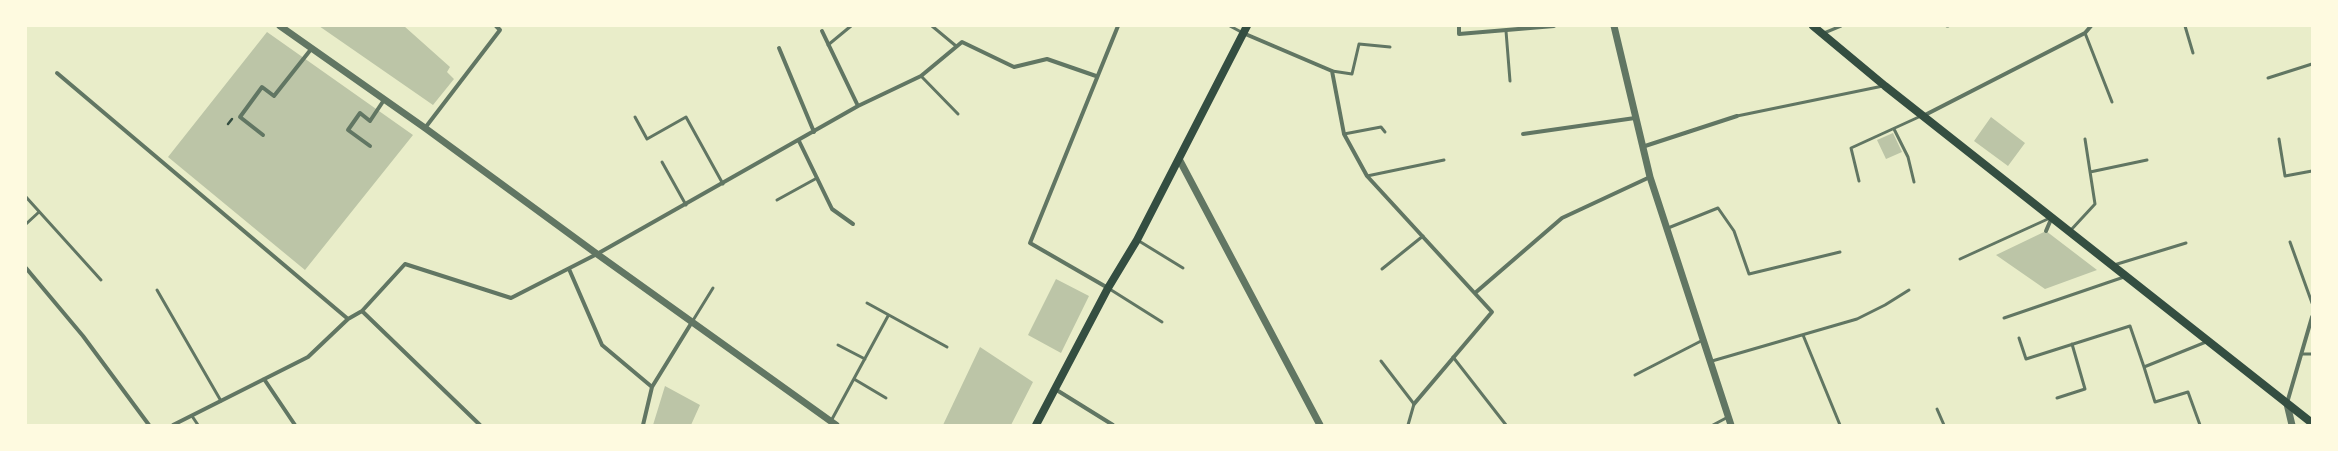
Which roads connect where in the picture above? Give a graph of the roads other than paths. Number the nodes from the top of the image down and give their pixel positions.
1 (280, 26) edge
2 (496, 26) edge
3 (851, 26) edge
4 (932, 26) edge
5 (1118, 26) edge
6 (1230, 26) edge
7 (1459, 26) edge
8 (1554, 26) edge
9 (1614, 26) edge
10 (1813, 26) edge
11 (1840, 26) edge
12 (2091, 26) edge
13 (2185, 26) edge
14 (1538, 27) edge
15 (1245, 30) edge
16 (1506, 31) junction
17 (822, 32) dead end
18 (2085, 33) junction
19 (1822, 34) junction
20 (828, 45) junction
21 (956, 46) junction
22 (1390, 47) dead end
23 (312, 48) junction
24 (779, 48) dead end
25 (2193, 52) dead end
26 (2312, 64) edge
27 (1332, 71) junction
28 (57, 73) dead end
29 (921, 76) junction
30 (1096, 76) junction
31 (2268, 78) dead end
32 (1510, 81) dead end
33 (1885, 86) junction
34 (384, 100) junction
35 (2112, 102) dead end
36 (858, 106) junction
37 (958, 114) dead end
38 (1737, 116) joint
39 (1923, 116) junction
40 (635, 117) dead end
41 (1635, 118) junction
42 (425, 128) junction
43 (1894, 129) junction
44 (814, 132) junction
45 (1385, 132) dead end
46 (1344, 134) junction
47 (1523, 134) dead end
48 (263, 135) dead end
49 (2085, 139) dead end
50 (2279, 139) dead end
51 (799, 141) junction
52 (370, 146) dead end
53 (1642, 147) junction
54 (1179, 159) junction
55 (1444, 160) dead end
56 (2148, 160) dead end
57 (662, 162) dead end
58 (2312, 171) edge
59 (2090, 172) junction
60 (1367, 176) junction
61 (1650, 177) junction
62 (817, 178) junction
63 (1858, 181) dead end
64 (1914, 182) dead end
65 (722, 184) junction
66 (26, 197) edge
67 (777, 200) dead end
68 (686, 204) junction
69 (39, 212) junction
70 (2052, 217) junction
71 (26, 224) edge
72 (853, 224) dead end
73 (1668, 228) junction
74 (2046, 231) dead end
75 (2070, 231) junction
76 (1423, 236) junction
77 (1137, 240) junction
78 (2290, 242) dead end
79 (2186, 243) dead end
80 (1840, 252) dead end
81 (597, 254) junction
82 (1960, 259) dead end
83 (2114, 265) junction
84 (26, 268) edge
85 (1183, 268) dead end
86 (568, 269) junction
87 (1382, 269) dead end
88 (2126, 276) junction
89 (102, 280) dead end
90 (713, 288) dead end
91 (1108, 288) junction
92 (157, 290) dead end
93 (1910, 290) dead end
94 (1475, 293) junction
95 (2312, 302) edge
96 (867, 303) dead end
97 (362, 311) junction
98 (888, 316) junction
99 (2312, 317) edge
100 (2004, 318) dead end
101 (348, 319) junction
102 (692, 322) junction
103 (1162, 322) dead end
104 (1804, 335) junction
105 (2019, 338) dead end
106 (1704, 339) junction
107 (2208, 341) junction
108 (2072, 344) junction
109 (838, 345) dead end
110 (947, 348) dead end
111 (2303, 354) junction
112 (2312, 354) edge
113 (1453, 357) junction
114 (865, 359) junction
115 (1381, 361) dead end
116 (1712, 361) junction
117 (2144, 367) junction
118 (1636, 374) dead end
119 (264, 379) junction
120 (854, 379) junction
121 (652, 387) junction
122 (1055, 389) junction
123 (886, 398) dead end
124 (2057, 398) dead end
125 (221, 401) junction
126 (1414, 404) junction
127 (2287, 404) junction
128 (1937, 409) dead end
129 (192, 416) junction
130 (1728, 417) junction
131 (834, 423) edge
132 (2312, 423) edge
133 (149, 425) edge
134 (173, 425) edge
135 (198, 425) edge
136 (295, 425) edge
137 (480, 425) edge
138 (644, 425) edge
139 (1036, 425) edge
140 (1113, 425) edge
141 (1320, 425) edge
142 (1408, 425) edge
143 (1506, 425) edge
144 (1713, 425) edge
145 (1731, 425) edge
146 (1840, 425) edge
147 (1944, 425) edge
148 (2200, 425) edge
149 (2292, 425) edge

1 - 23 street
2 - 42 street
3 - 20 lane
4 - 21 lane
5 - 30 street
6 - 15 lane
7 - 16 street
8 - 14 street
9 - 41 street
10 - 19 main road
11 - 19 lane
12 - 18 street
13 - 25 lane
14 - 16 street
15 - 27 street
15 - 54 main road
16 - 32 lane
17 - 20 street
18 - 35 lane
18 - 39 street
19 - 33 main road
20 - 36 street
21 - 29 street
21 - 30 street
22 - 27 lane
23 - 34 street
23 - 48 street
24 - 44 street
26 - 31 lane
27 - 46 street
28 - 101 street
29 - 36 street
29 - 37 lane
30 - 91 street
33 - 38 lane
33 - 39 main road
34 - 42 street
34 - 52 street
36 - 44 street
38 - 53 street
39 - 43 lane
39 - 70 main road
40 - 65 lane
41 - 47 street
41 - 53 street
42 - 81 street
43 - 63 lane
43 - 64 lane
44 - 51 street
45 - 46 lane
46 - 60 street
49 - 59 lane
50 - 58 lane
51 - 62 street
51 - 65 street
53 - 61 street
54 - 77 main road
54 - 141 street
55 - 60 lane
56 - 59 lane
57 - 68 lane
59 - 75 lane
60 - 76 street
61 - 73 street
61 - 94 street
62 - 67 lane
62 - 72 street
65 - 68 street
66 - 69 lane
68 - 81 street
69 - 71 lane
69 - 89 lane
70 - 74 street
70 - 75 main road
70 - 82 lane
73 - 80 lane
73 - 106 street
75 - 83 main road
76 - 87 lane
76 - 94 street
77 - 85 lane
77 - 91 main road
78 - 95 lane
79 - 83 lane
81 - 86 street
81 - 102 street
83 - 88 main road
84 - 133 street
86 - 97 street
86 - 121 street
88 - 100 lane
88 - 107 main road
90 - 102 lane
91 - 103 lane
91 - 122 main road
92 - 125 lane
93 - 104 lane
94 - 113 street
96 - 98 lane
97 - 101 street
97 - 137 street
98 - 110 lane
98 - 114 lane
99 - 111 street
101 - 119 street
102 - 121 street
102 - 131 street
104 - 116 lane
104 - 146 lane
105 - 108 lane
106 - 116 street
106 - 118 lane
107 - 117 lane
107 - 127 main road
108 - 117 lane
108 - 124 lane
109 - 114 lane
111 - 112 lane
111 - 127 street
113 - 126 street
113 - 143 lane
114 - 120 lane
115 - 126 lane
116 - 130 street
117 - 148 lane
119 - 125 street
119 - 136 street
120 - 123 lane
120 - 131 lane
121 - 138 street
122 - 139 main road
122 - 140 street
125 - 129 street
126 - 142 lane
127 - 132 main road
127 - 149 street
128 - 147 lane
129 - 134 street
129 - 135 lane
130 - 144 lane
130 - 145 street

